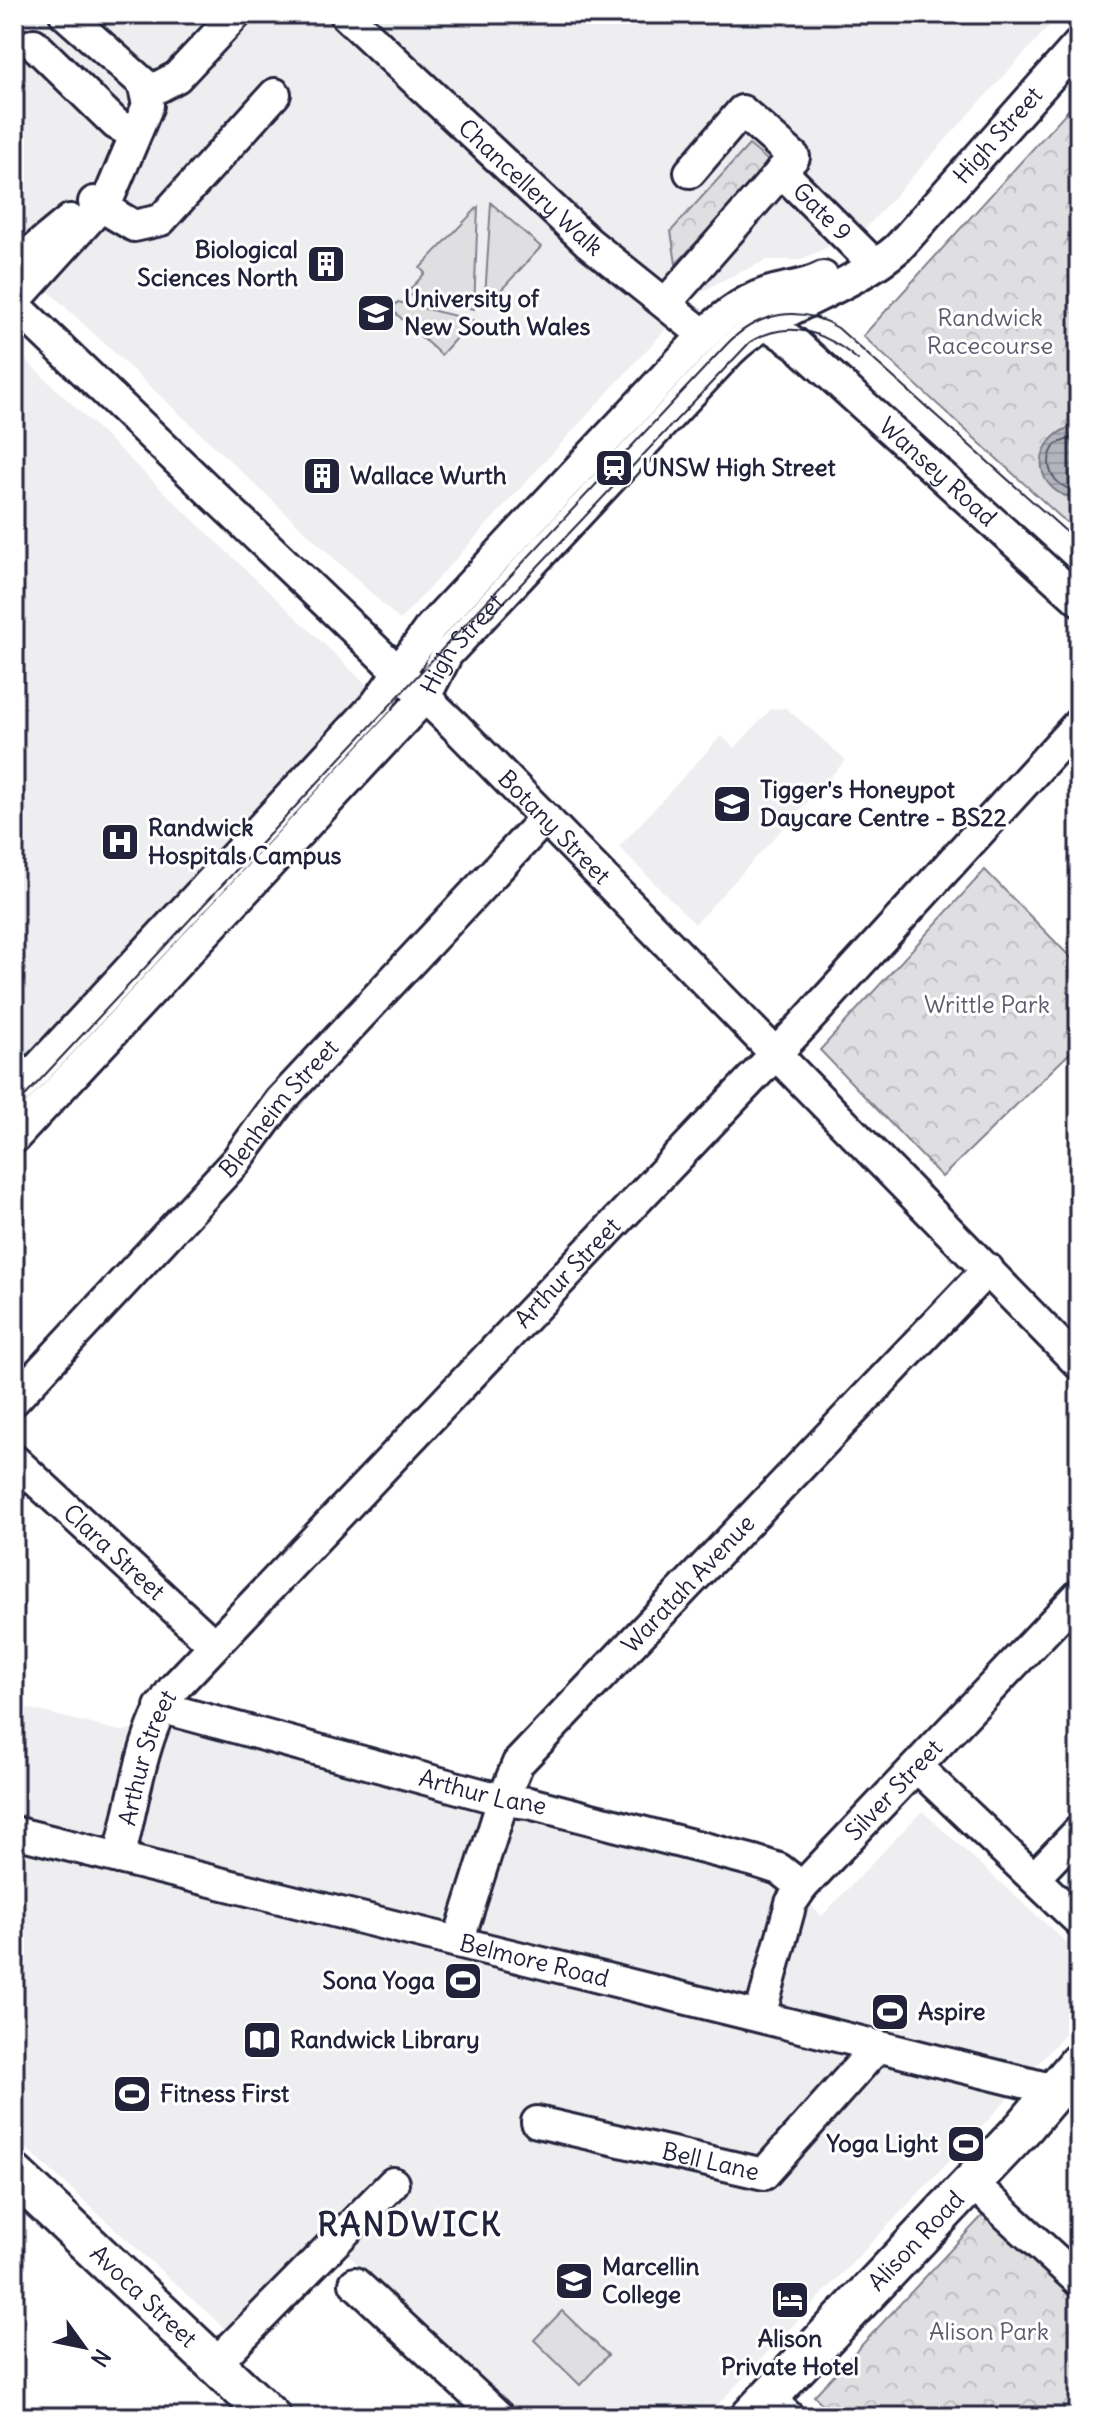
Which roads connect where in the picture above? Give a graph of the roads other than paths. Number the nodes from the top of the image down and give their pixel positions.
1 (65, 14) edge
2 (236, 14) edge
3 (355, 23) edge
4 (84, 24) edge
5 (34, 44) dead end
6 (1079, 44) edge
7 (147, 93) junction
8 (275, 94) dead end
9 (134, 134) junction
10 (781, 171) junction
11 (690, 172) dead end
12 (946, 191) junction
13 (97, 204) junction
14 (864, 254) junction
15 (14, 266) edge
16 (812, 283) junction
17 (667, 302) junction
18 (14, 303) edge
19 (781, 316) junction
20 (712, 326) junction
21 (824, 369) junction
22 (1079, 600) edge
23 (398, 671) junction
24 (425, 697) junction
25 (1079, 723) edge
26 (545, 818) junction
27 (776, 1053) junction
28 (14, 1094) edge
29 (14, 1138) edge
30 (988, 1269) junction
31 (1079, 1364) edge
32 (14, 1400) edge
33 (14, 1460) edge
34 (1079, 1595) edge
35 (213, 1644) junction
36 (160, 1707) junction
37 (918, 1768) junction
38 (503, 1800) junction
39 (1079, 1831) edge
40 (14, 1832) edge
41 (119, 1858) junction
42 (1034, 1878) junction
43 (802, 1887) junction
44 (1079, 1921) edge
45 (458, 1942) junction
46 (760, 2016) junction
47 (878, 2046) junction
48 (1079, 2062) edge
49 (1066, 2092) edge
50 (537, 2122) dead end
51 (14, 2174) edge
52 (971, 2182) junction
53 (393, 2183) dead end
54 (1079, 2281) edge
55 (355, 2283) dead end
56 (215, 2364) junction
57 (769, 2411) edge
58 (271, 2417) edge
59 (499, 2417) edge

1 - 4 street
2 - 7 street
3 - 17 street, Chancellery Walk
4 - 7 street
5 - 9 street
6 - 12 street, High Street
7 - 9 street
8 - 13 street
9 - 13 street
10 - 11 street
10 - 14 street, Gate 9
10 - 17 street
12 - 14 street, High Street
12 - 19 street, High Street
12 - 21 street, High Street
13 - 15 street
13 - 18 street
14 - 16 street, High Street
16 - 19 street
16 - 20 street, High Street
17 - 20 street, Chancellery Walk
18 - 23 street, Botany Street
19 - 20 street, Wansey Road
19 - 21 street, Wansey Road
19 - 24 street, High Street
20 - 23 street, High Street
21 - 22 street, Wansey Road
23 - 24 street, Botany Street
23 - 28 street, High Street
24 - 26 street, Botany Street
24 - 29 street, High Street
25 - 27 street, Arthur Street
26 - 27 street, Botany Street
26 - 32 street, Blenheim Street
27 - 30 street, Botany Street
27 - 35 street, Arthur Street
30 - 31 street, Botany Street
30 - 38 street, Waratah Avenue
33 - 35 street, Clara Street
34 - 37 street, Silver Street
35 - 36 street, Arthur Street
36 - 38 street, Arthur Lane
36 - 41 street, Arthur Street
37 - 42 street
37 - 43 street, Silver Street
38 - 43 street, Arthur Lane
38 - 45 street, Waratah Avenue
39 - 42 street
40 - 41 street, Belmore Road
41 - 45 street, Belmore Road
42 - 44 street
43 - 46 street, Silver Street
45 - 46 street, Belmore Road
46 - 47 street, Belmore Road
47 - 49 street, Belmore Road
47 - 50 street, Bell Lane
48 - 49 main road, Alison Road
49 - 52 main road, Alison Road
51 - 56 main road, Avoca Street
52 - 54 street
52 - 57 main road, Alison Road
53 - 56 street
55 - 59 street
56 - 58 main road, Avoca Street

